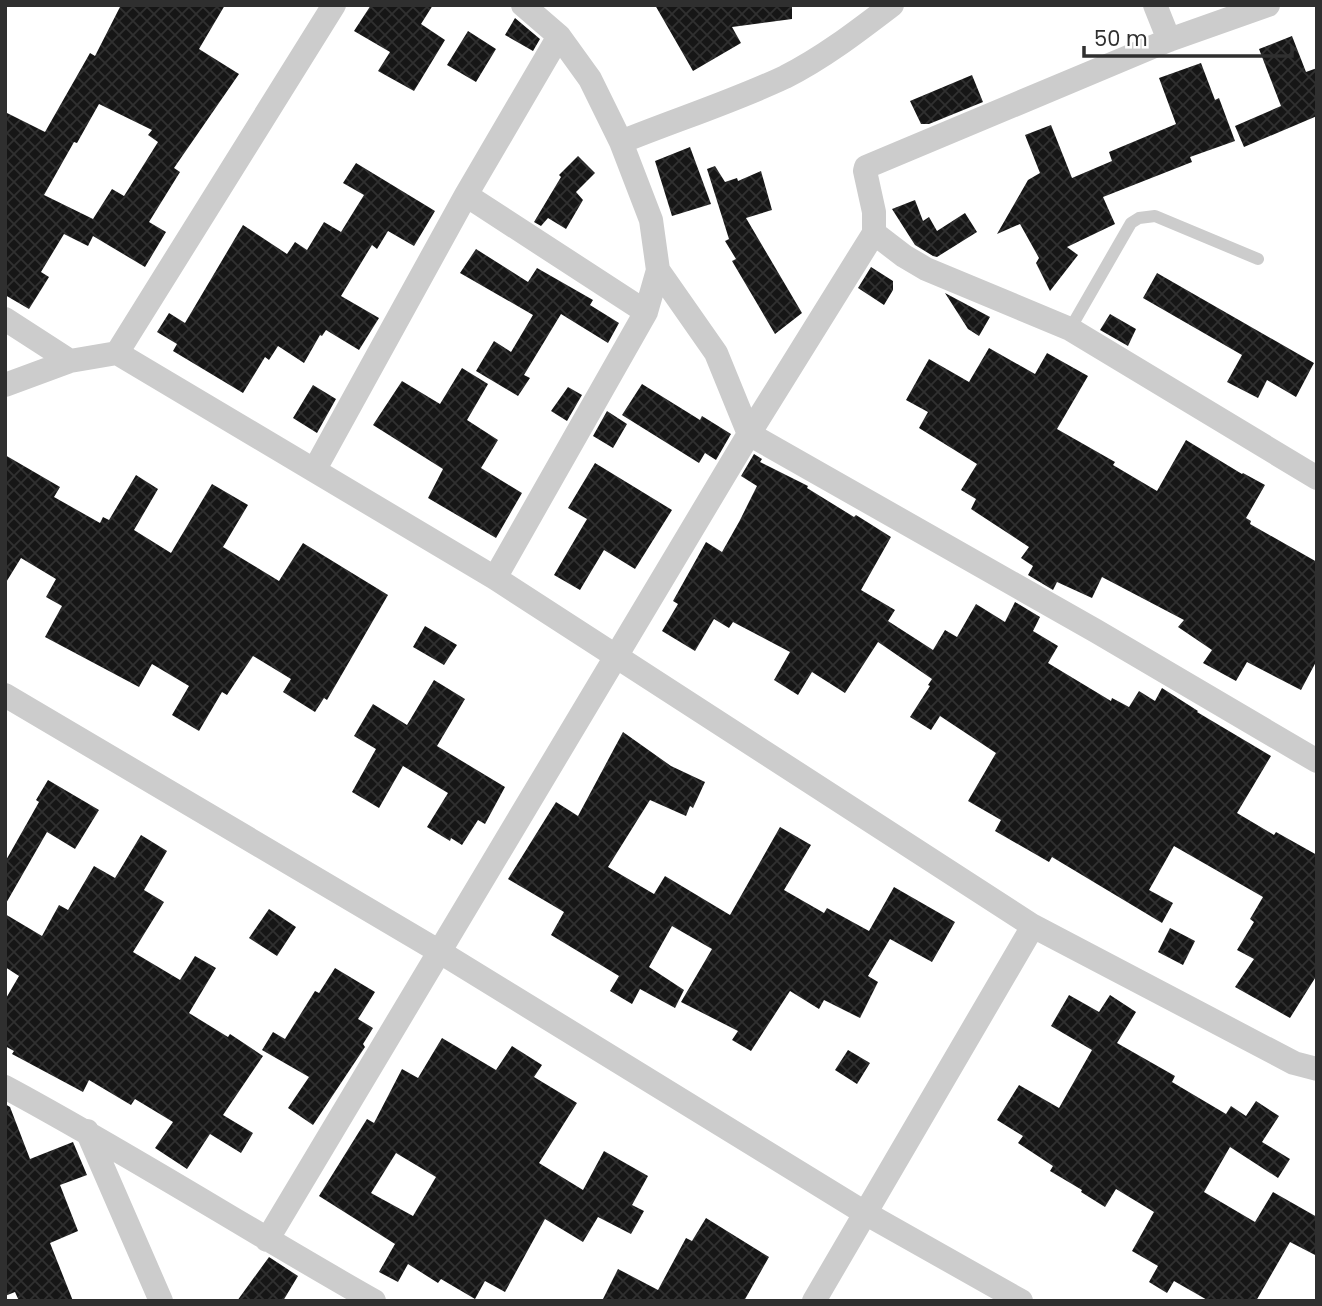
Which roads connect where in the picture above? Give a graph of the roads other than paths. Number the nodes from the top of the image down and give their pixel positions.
1 (334, 5) edge
2 (523, 5) edge
3 (892, 5) edge
4 (1155, 5) edge
5 (1268, 5) edge
6 (559, 36) junction
7 (1169, 40) junction
8 (621, 142) junction
9 (466, 195) junction
10 (874, 233) junction
11 (1258, 260) dead end
12 (658, 270) junction
13 (646, 312) junction
14 (5, 319) edge
15 (1070, 329) junction
16 (117, 353) junction
17 (70, 361) junction
18 (5, 385) edge
19 (749, 434) junction
20 (314, 469) junction
21 (1317, 478) edge
22 (495, 578) junction
23 (616, 657) junction
24 (5, 695) edge
25 (1317, 761) edge
26 (1033, 926) junction
27 (440, 952) junction
28 (1317, 1069) edge
29 (5, 1087) edge
30 (87, 1131) junction
31 (865, 1213) junction
32 (267, 1240) junction
33 (162, 1301) edge
34 (374, 1301) edge
35 (814, 1301) edge
36 (1021, 1301) edge

1 - 16 street
2 - 6 street
3 - 8 street
4 - 7 street
5 - 7 street
6 - 8 street
6 - 9 street
7 - 10 street
8 - 12 street
9 - 13 street
9 - 20 street
10 - 15 street
10 - 19 street
11 - 15 lane
12 - 13 street
12 - 19 street
13 - 22 street
14 - 17 street
15 - 21 street
16 - 17 street
16 - 20 street
17 - 18 street
19 - 23 street
19 - 25 street
20 - 22 street
22 - 23 street
23 - 26 street
23 - 27 street
24 - 27 street
26 - 28 street
26 - 31 street
27 - 31 street
27 - 32 street
29 - 30 street
30 - 32 street
30 - 33 street
31 - 35 street
31 - 36 street
32 - 34 street

